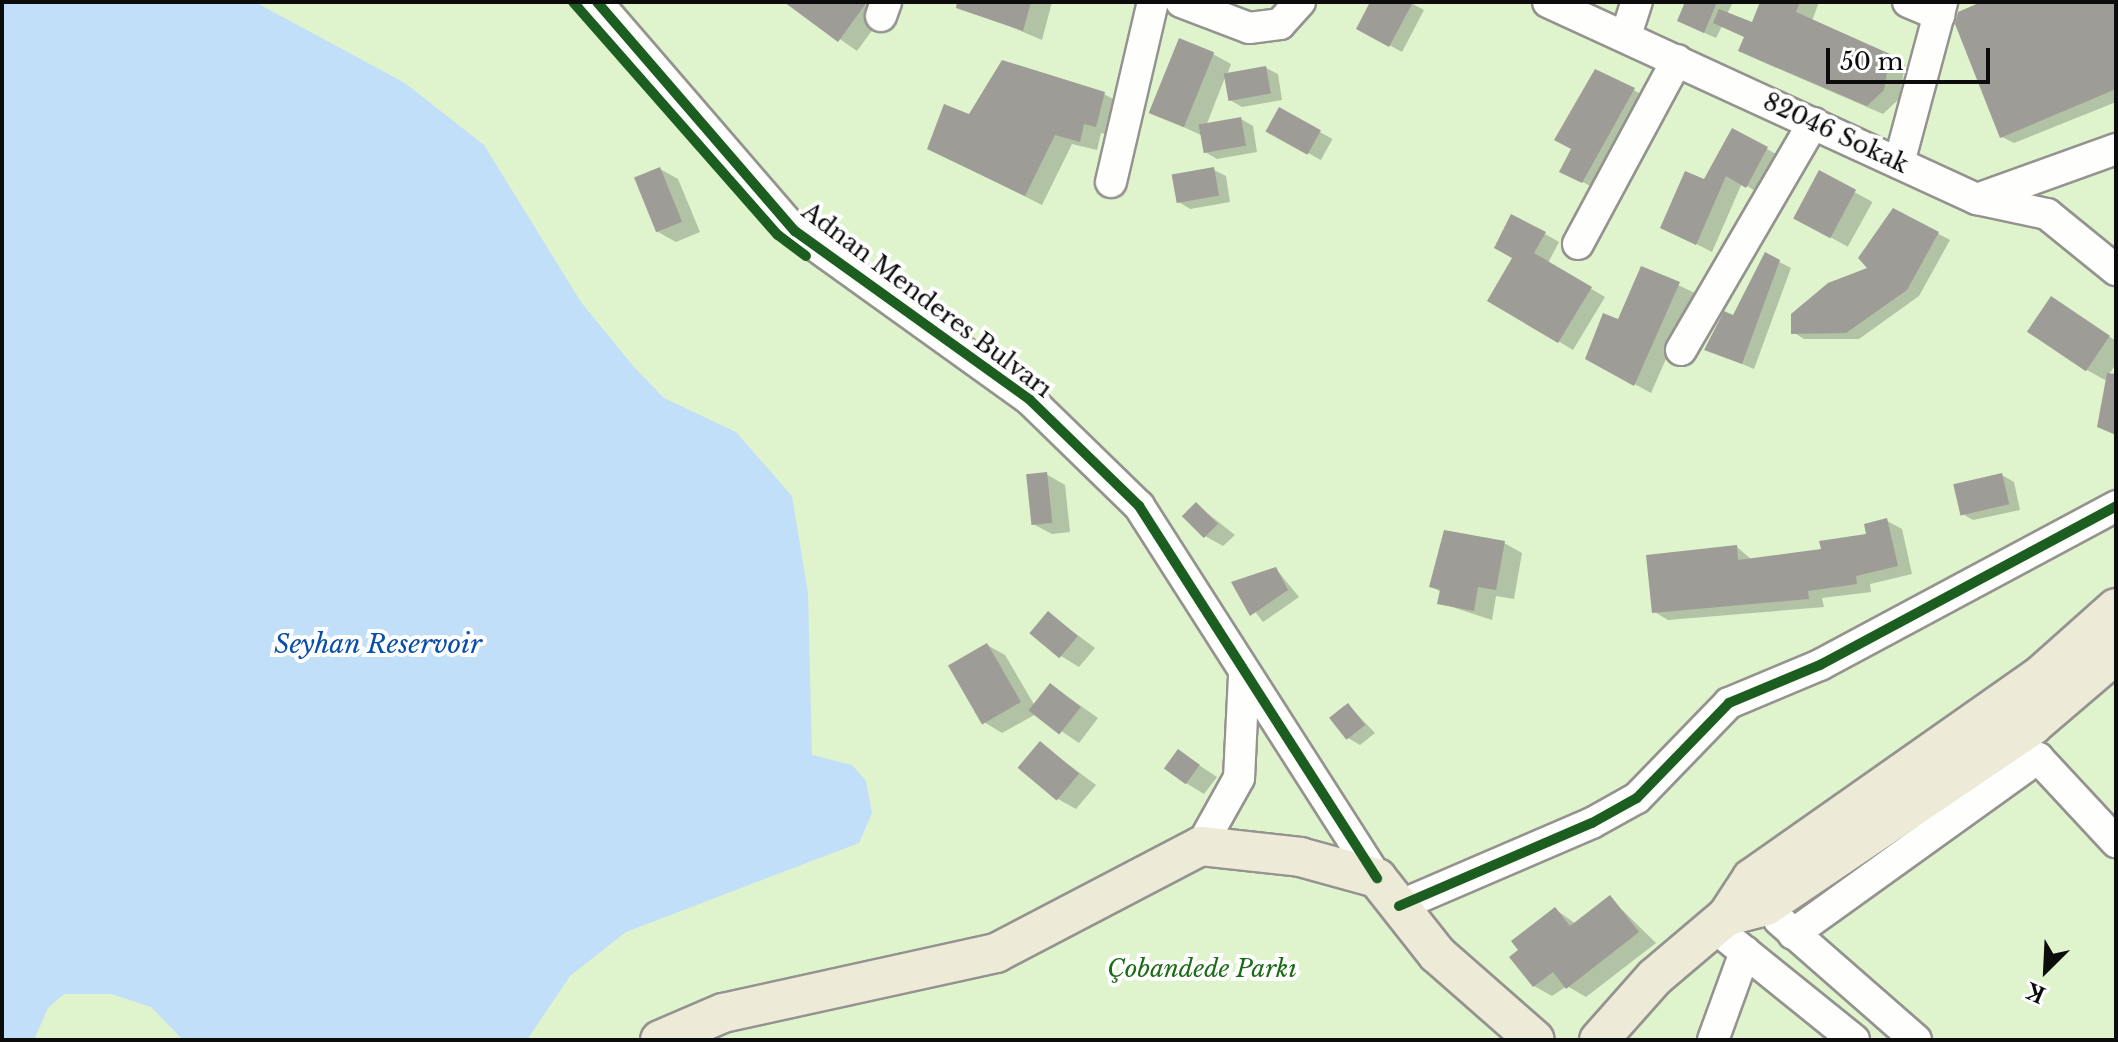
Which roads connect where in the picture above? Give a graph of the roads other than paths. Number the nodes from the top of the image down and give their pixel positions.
1 (597, 2) edge
2 (1153, 2) edge
3 (1181, 2) edge
4 (1300, 2) edge
5 (1548, 2) edge
6 (1637, 2) edge
7 (1908, 2) edge
8 (1940, 8) edge
9 (1626, 35) junction
10 (1677, 60) junction
11 (1813, 123) junction
12 (2116, 149) edge
13 (1899, 163) junction
14 (1111, 182) dead end
15 (1977, 199) junction
16 (2047, 214) junction
17 (1578, 244) dead end
18 (2116, 244) edge
19 (2116, 270) edge
20 (1681, 350) dead end
21 (2116, 506) edge
22 (2116, 608) edge
23 (2116, 654) edge
24 (1244, 676) junction
25 (2033, 725) junction
26 (2116, 816) edge
27 (2116, 842) edge
28 (1201, 846) junction
29 (1388, 892) junction
30 (1766, 906) junction
31 (1720, 922) junction
32 (1793, 934) junction
33 (1745, 952) junction
34 (660, 1040) edge
35 (1535, 1040) edge
36 (1599, 1040) edge
37 (1713, 1040) edge
38 (1854, 1040) edge
39 (1916, 1040) edge

1 - 24 street, Adnan Menderes Bulvarı
2 - 14 street
3 - 4 street
5 - 9 street, 82046 Sokak
6 - 9 street
7 - 8 street
8 - 13 street
9 - 10 street, 82046 Sokak
10 - 11 street, 82046 Sokak
10 - 17 street
11 - 13 street, 82046 Sokak
11 - 20 street
12 - 15 street
13 - 15 street, 82046 Sokak
15 - 16 street, 82046 Sokak
16 - 18 street
16 - 19 street, 82046 Sokak
21 - 29 street
22 - 31 main road
23 - 25 main road
24 - 28 street
24 - 29 street, Adnan Menderes Bulvarı
25 - 26 street
25 - 30 main road
27 - 32 street
28 - 29 main road
28 - 34 main road
29 - 35 main road, Adnan Menderes Bulvarı
30 - 31 main road
30 - 32 street
31 - 33 street
31 - 36 main road
32 - 39 street
33 - 37 street
33 - 38 street

